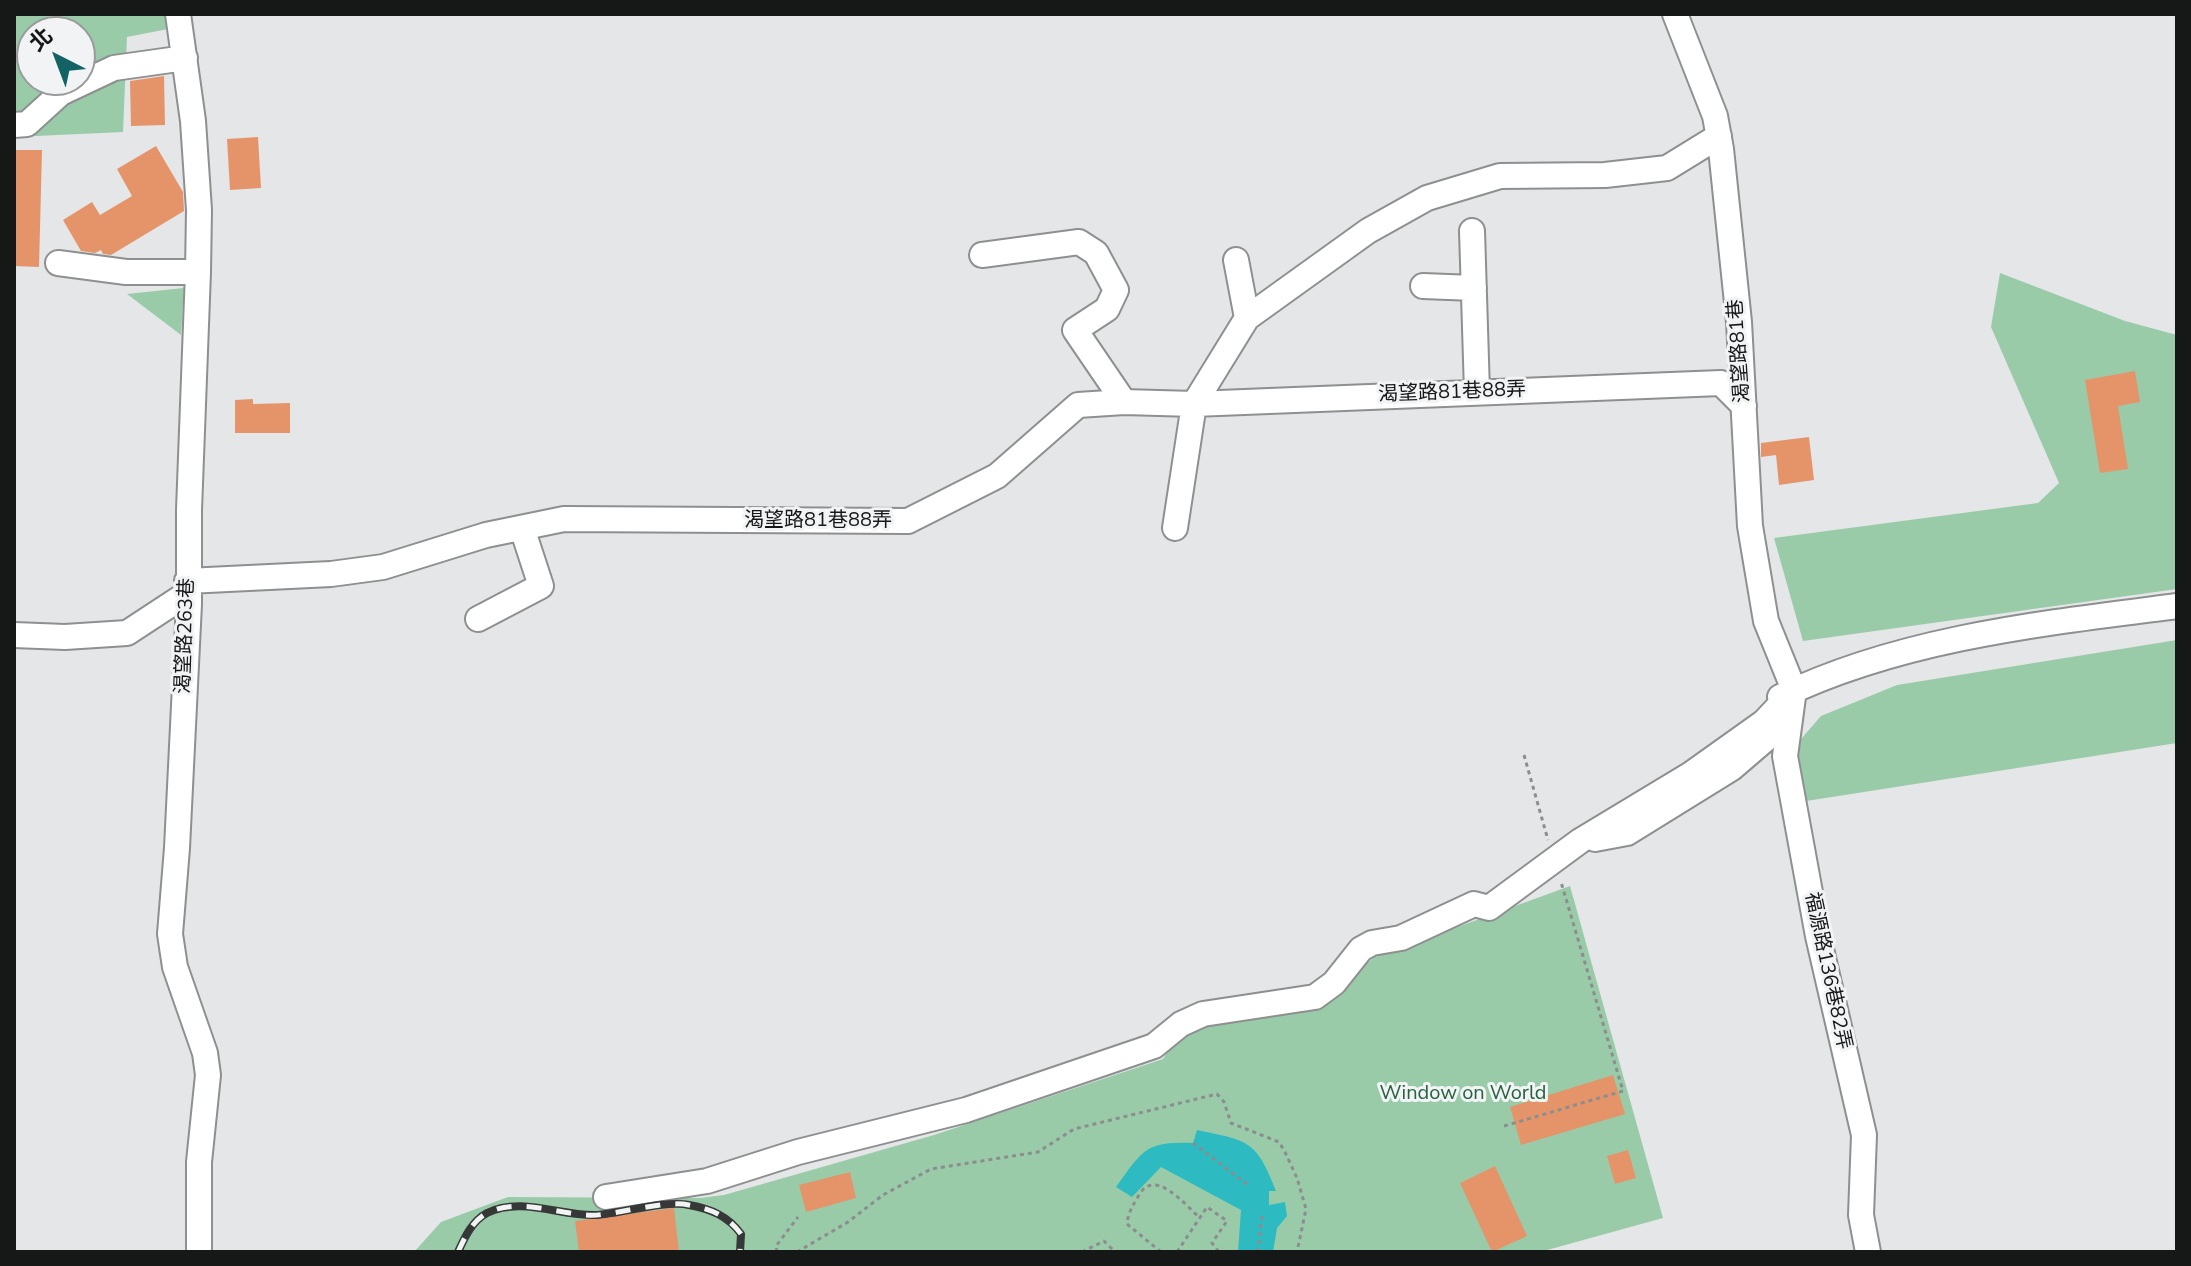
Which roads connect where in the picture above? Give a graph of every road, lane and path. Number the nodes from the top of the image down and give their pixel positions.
1 (178, 14) edge
2 (1675, 14) edge
3 (185, 58) junction
4 (14, 125) edge
5 (1719, 136) junction
6 (1472, 231) dead end
7 (982, 255) dead end
8 (1236, 260) dead end
9 (58, 263) dead end
10 (198, 272) junction
11 (1423, 286) dead end
12 (1474, 288) junction
13 (1247, 318) junction
14 (1477, 392) junction
15 (1124, 402) junction
16 (1194, 404) junction
17 (1744, 406) junction
18 (522, 528) junction
19 (1175, 528) dead end
20 (188, 587) junction
21 (2177, 606) edge
22 (478, 619) dead end
23 (14, 635) edge
24 (1794, 690) junction
25 (1524, 755) dead end
26 (1555, 862) junction
27 (1504, 1126) dead end
28 (1193, 1143) dead end
29 (1248, 1185) dead end
30 (606, 1197) dead end
31 (1262, 1214) dead end
32 (798, 1217) dead end
33 (1200, 1218) junction
34 (199, 1252) edge
35 (777, 1252) edge
36 (797, 1252) edge
37 (1082, 1252) edge
38 (1115, 1252) edge
39 (1161, 1252) edge
40 (1177, 1252) edge
41 (1219, 1252) edge
42 (1258, 1252) edge
43 (1297, 1252) edge
44 (1868, 1252) edge

1 - 3 street, 渴望路263巷
2 - 5 street, 渴望路81巷
3 - 4 street
3 - 10 street, 渴望路263巷
5 - 13 street
5 - 17 street, 渴望路81巷
6 - 12 street
7 - 15 street
8 - 13 street
9 - 10 street
10 - 20 street, 渴望路263巷
11 - 12 street
12 - 14 street
13 - 16 street
14 - 16 street, 渴望路81巷88弄
14 - 17 street, 渴望路81巷88弄
15 - 16 street, 渴望路81巷88弄
15 - 18 street, 渴望路81巷88弄
16 - 19 street
17 - 24 street, 渴望路81巷
18 - 20 street, 渴望路81巷88弄
18 - 22 street
20 - 23 street
20 - 34 street, 渴望路263巷
21 - 24 street
24 - 26 street
24 - 44 street, 福源路136巷82弄
25 - 26 path
26 - 27 path
26 - 30 street
28 - 29 path
31 - 42 path
32 - 35 path
33 - 39 path
33 - 40 path
33 - 41 path
36 - 43 path
37 - 38 path

